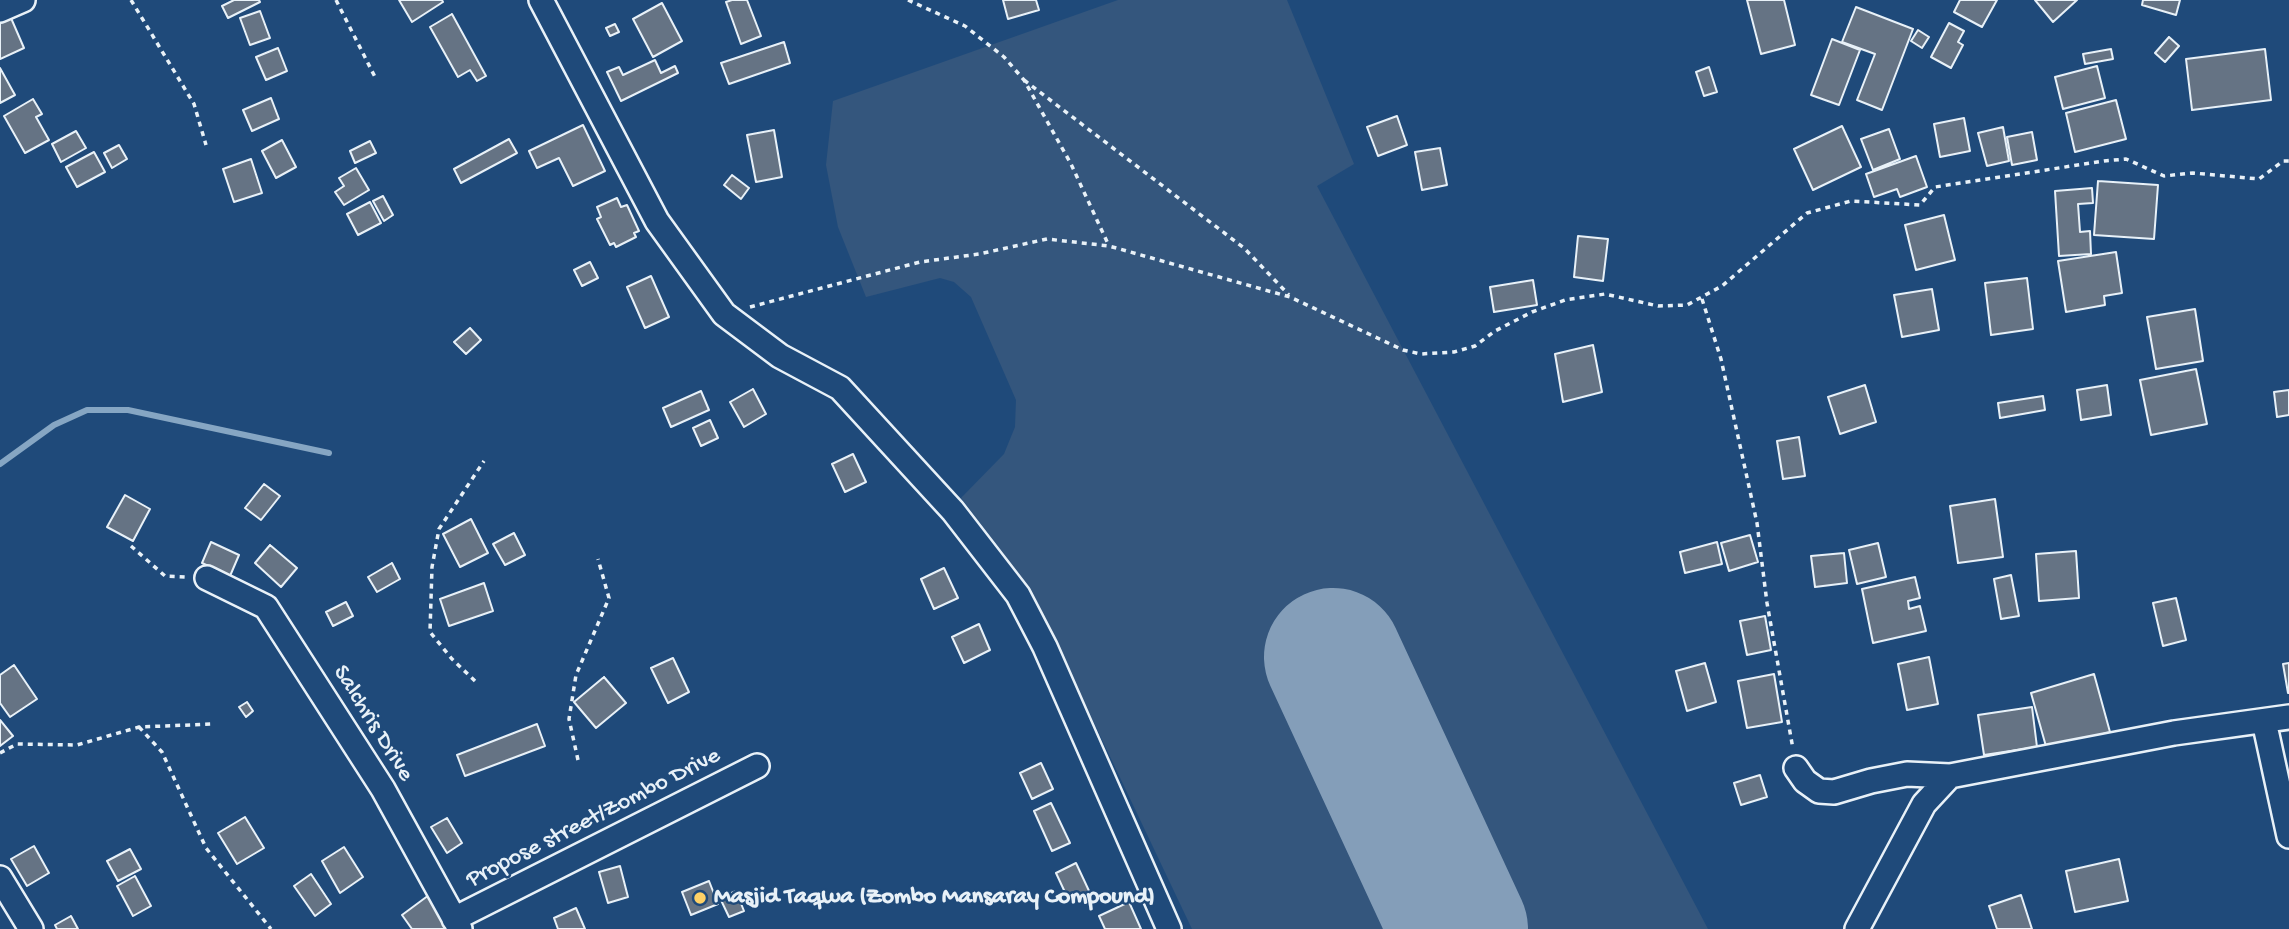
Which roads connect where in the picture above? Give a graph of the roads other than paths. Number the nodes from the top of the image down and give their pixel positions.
1 (23, 0) edge
2 (541, 0) edge
3 (0, 10) edge
4 (207, 578) road end
5 (2289, 718) edge
6 (2264, 721) junction
7 (757, 766) dead end
8 (1796, 768) road end
9 (1950, 776) junction
10 (2289, 836) edge
11 (0, 878) edge
12 (457, 924) edge
13 (31, 929) edge
14 (1169, 929) edge
15 (1857, 929) edge

1 - 3 street
2 - 14 street
4 - 12 street, Salchris Drive
5 - 6 street
6 - 9 street
6 - 10 street
7 - 12 street, Propose street/Zombo Drive
8 - 9 street
9 - 15 street
11 - 13 street

